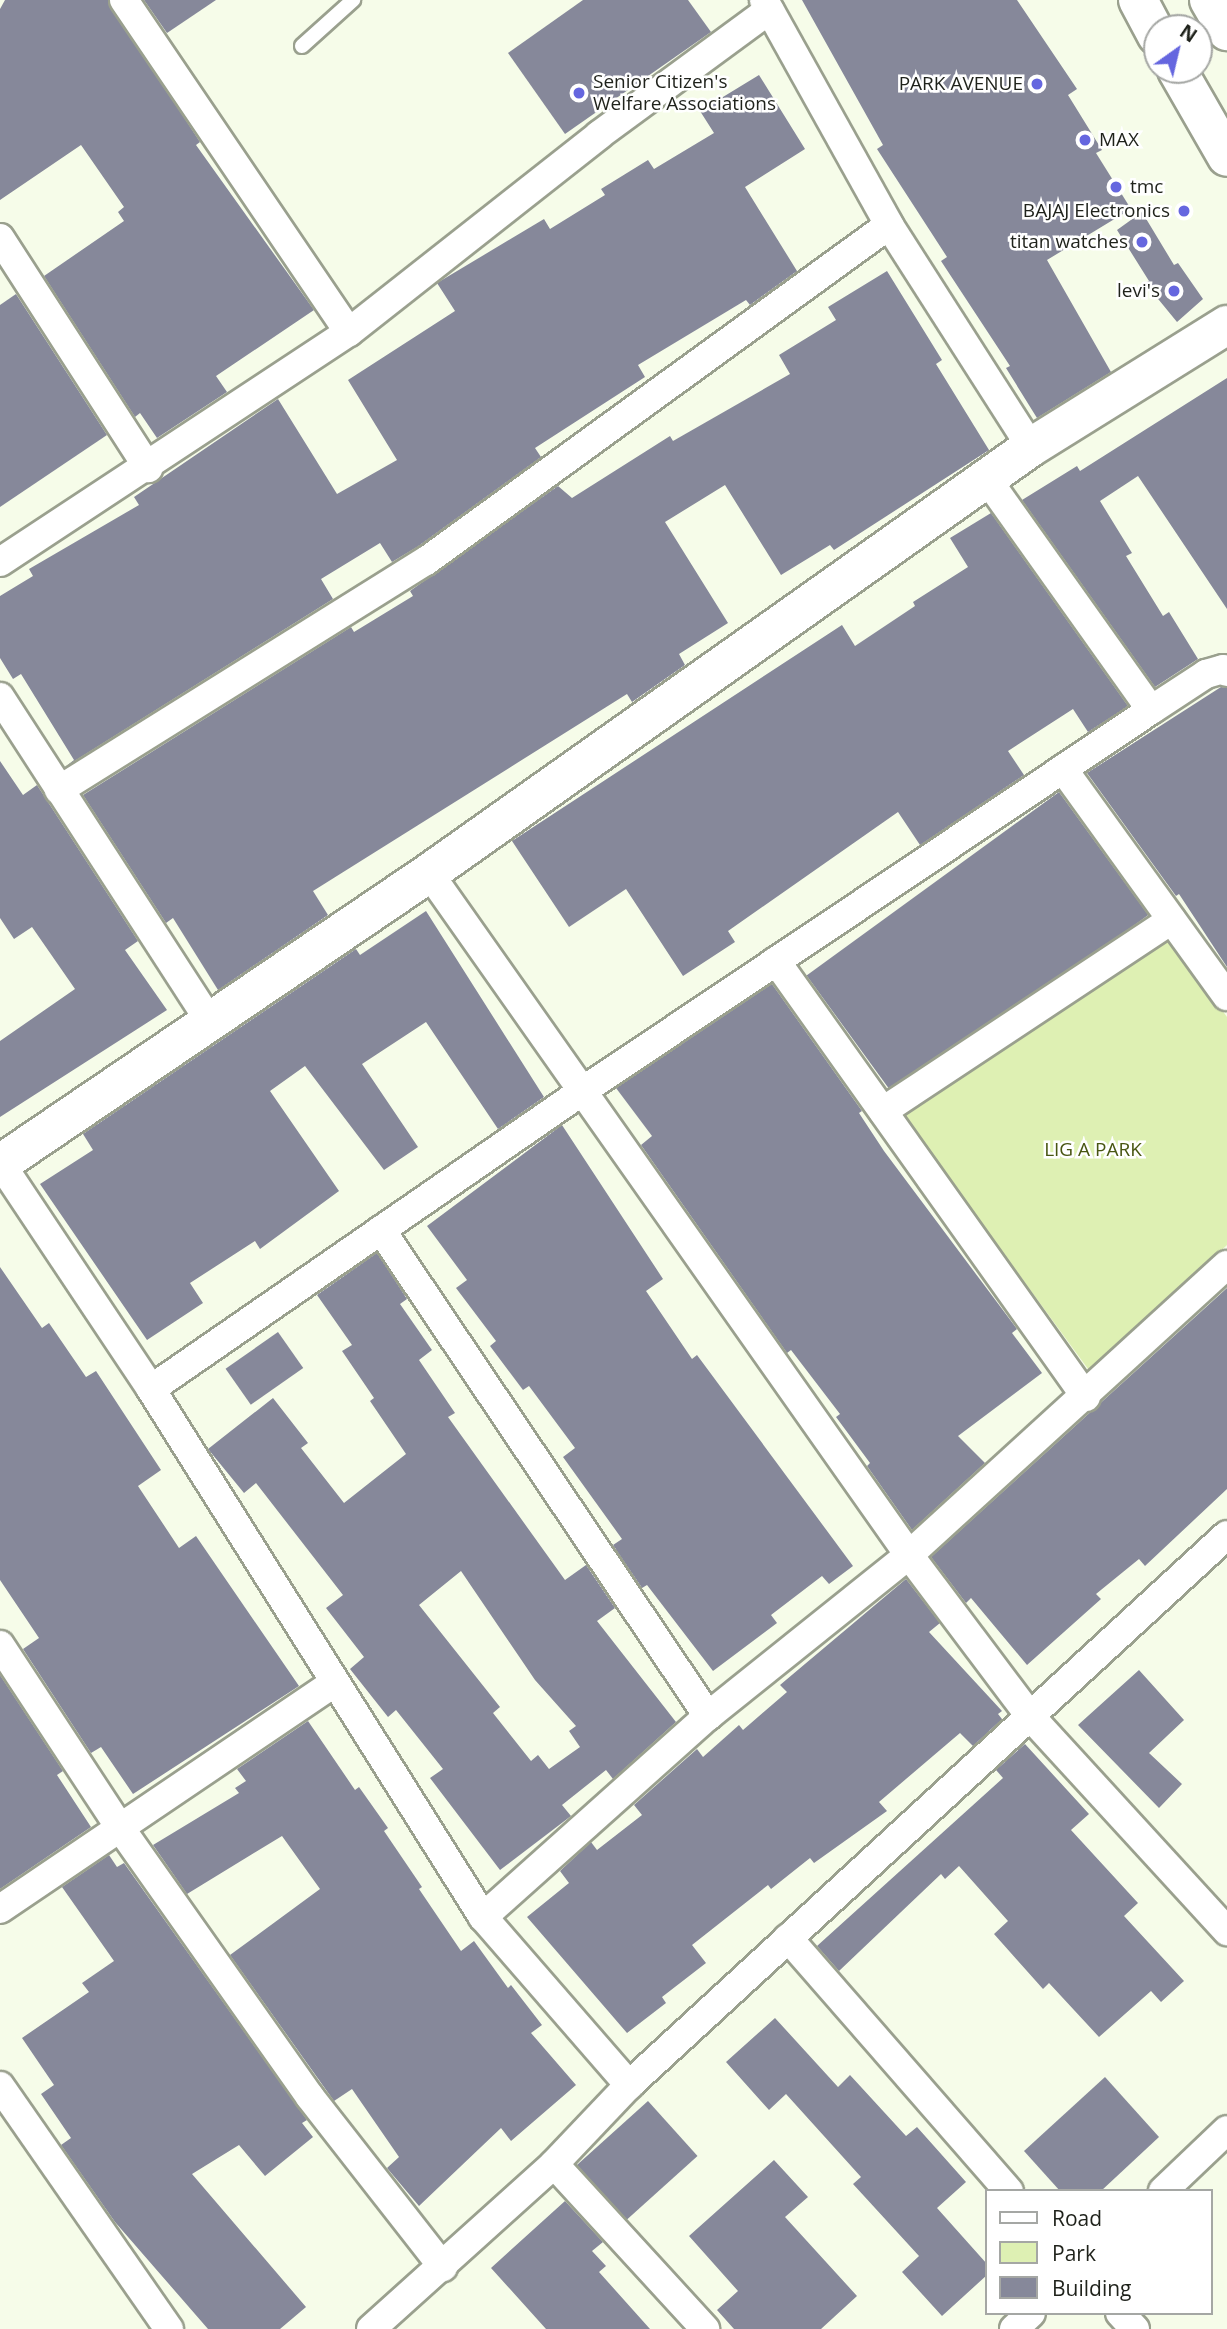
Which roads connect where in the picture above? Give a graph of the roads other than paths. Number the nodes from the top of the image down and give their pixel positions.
1 (124, 0) edge
2 (353, 0) edge
3 (1209, 0) edge
4 (766, 5) edge
5 (1227, 31) edge
6 (302, 47) dead end
7 (1185, 84) edge
8 (1227, 157) edge
9 (889, 225) junction
10 (0, 238) edge
11 (1227, 325) edge
12 (349, 332) junction
13 (1031, 447) junction
14 (148, 468) junction
15 (986, 479) junction
16 (0, 562) edge
17 (1227, 672) edge
18 (0, 697) edge
19 (1152, 710) junction
20 (1063, 769) junction
21 (59, 790) junction
22 (429, 873) junction
23 (1172, 920) junction
24 (776, 961) junction
25 (1227, 996) edge
26 (210, 1021) junction
27 (584, 1090) junction
28 (883, 1111) junction
29 (0, 1163) edge
30 (381, 1230) junction
31 (1227, 1265) edge
32 (151, 1389) junction
33 (1086, 1397) junction
34 (1227, 1535) edge
35 (909, 1555) junction
36 (0, 1645) edge
37 (334, 1683) junction
38 (708, 1716) junction
39 (1030, 1716) junction
40 (121, 1829) junction
41 (0, 1909) edge
42 (483, 1917) junction
43 (1227, 1931) edge
44 (788, 1938) junction
45 (629, 2085) junction
46 (0, 2086) edge
47 (1227, 2130) edge
48 (554, 2164) junction
49 (1007, 2189) edge
50 (1165, 2189) edge
51 (443, 2267) junction
52 (1029, 2315) edge
53 (1122, 2315) edge
54 (169, 2329) edge
55 (371, 2329) edge
56 (705, 2329) edge
57 (1014, 2329) edge
58 (1135, 2329) edge

1 - 12 street
2 - 6 lane
3 - 5 street
4 - 9 street
4 - 12 street
7 - 8 street
9 - 13 street
9 - 21 street
10 - 14 street
11 - 13 street
12 - 14 street
13 - 15 street
14 - 16 street
15 - 19 street
15 - 22 street
17 - 19 street
18 - 21 street
19 - 20 street
20 - 23 street
20 - 24 street
21 - 26 street
22 - 26 street
22 - 27 street
23 - 25 street
23 - 28 street
24 - 27 street
24 - 28 street
26 - 29 street
27 - 30 street
27 - 35 street
28 - 33 street
29 - 32 street
30 - 32 street
30 - 38 street
31 - 33 street
32 - 37 street
33 - 35 street
34 - 39 street
35 - 38 street
35 - 39 street
36 - 40 street
37 - 40 street
37 - 42 street
38 - 42 street
39 - 43 street
39 - 44 street
40 - 41 street
40 - 51 street
42 - 45 street
44 - 45 street
44 - 49 street
45 - 48 street
46 - 54 street
47 - 50 street
48 - 51 street
48 - 56 street
51 - 55 street
52 - 57 street
53 - 58 street

